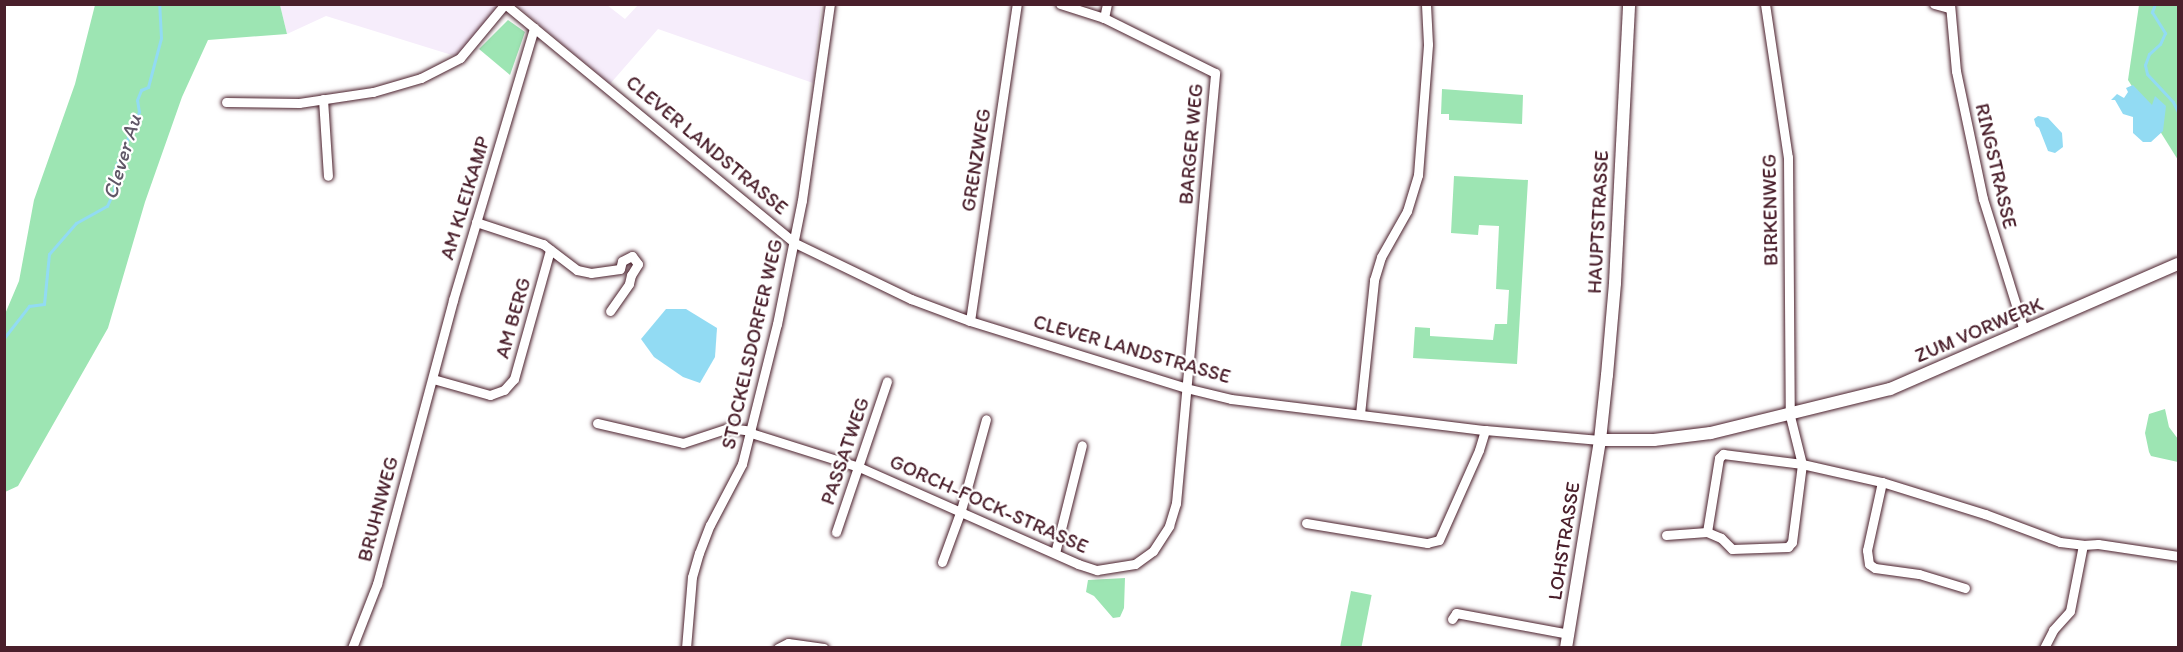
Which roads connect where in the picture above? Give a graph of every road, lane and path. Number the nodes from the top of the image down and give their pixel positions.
1 (830, 4) edge
2 (1017, 4) edge
3 (1060, 4) edge
4 (1107, 4) edge
5 (1426, 4) edge
6 (1629, 4) edge
7 (1766, 4) edge
8 (1934, 4) edge
9 (1949, 6) edge
10 (514, 7) edge
11 (1104, 18) junction
12 (534, 27) junction
13 (323, 99) junction
14 (226, 102) dead end
15 (328, 177) dead end
16 (476, 222) junction
17 (795, 243) junction
18 (550, 250) junction
19 (2178, 264) edge
20 (620, 269) junction
21 (631, 275) junction
22 (610, 311) dead end
23 (970, 321) junction
24 (2024, 331) junction
25 (433, 379) junction
26 (887, 381) dead end
27 (1186, 388) junction
28 (1360, 414) junction
29 (1790, 416) junction
30 (986, 419) dead end
31 (597, 423) dead end
32 (1485, 430) junction
33 (752, 432) junction
34 (1600, 440) junction
35 (1082, 445) dead end
36 (1802, 464) junction
37 (859, 467) junction
38 (1882, 482) junction
39 (961, 510) junction
40 (1306, 523) dead end
41 (836, 532) dead end
42 (1707, 532) junction
43 (1666, 535) dead end
44 (2083, 545) junction
45 (1055, 553) junction
46 (2178, 556) edge
47 (942, 562) dead end
48 (1965, 588) dead end
49 (1452, 619) dead end
50 (1569, 634) junction
51 (352, 648) edge
52 (686, 648) edge
53 (778, 648) edge
54 (824, 648) edge
55 (1566, 648) edge
56 (2044, 648) edge

1 - 17 street, STOCKELSDORFER WEG
2 - 23 street, GRENZWEG
3 - 11 street, BARGER WEG
4 - 11 street
5 - 28 street
6 - 34 main road, HAUPTSTRASSE
7 - 29 street, BIRKENWEG
8 - 9 street
9 - 24 street, RINGSTRASSE
10 - 12 street, CLEVER LANDSTRASSE
10 - 13 street
11 - 27 street, BARGER WEG
12 - 16 street, AM KLEIKAMP
12 - 17 street, CLEVER LANDSTRASSE
13 - 14 street
13 - 15 street
16 - 18 street
16 - 25 street, AM KLEIKAMP
17 - 23 street, CLEVER LANDSTRASSE
17 - 33 street, STOCKELSDORFER WEG
18 - 20 street
18 - 25 street, AM BERG
19 - 24 main road, ZUM VORWERK
20 - 21 street
20 - 21 street
21 - 22 street
23 - 27 street, CLEVER LANDSTRASSE
24 - 29 main road, ZUM VORWERK
25 - 51 street, BRUHNWEG
26 - 37 street, PASSATWEG
27 - 28 street, CLEVER LANDSTRASSE
27 - 45 street, GORCH-FOCK-STRASSE
28 - 32 street, CLEVER LANDSTRASSE
29 - 34 main road, CLEVER LANDSTRASSE
29 - 36 street
30 - 39 street
31 - 33 street, GORCH-FOCK-STRASSE
32 - 34 street, CLEVER LANDSTRASSE
32 - 40 street
33 - 37 street, GORCH-FOCK-STRASSE
33 - 52 street, STOCKELSDORFER WEG
34 - 50 main road, LOHSTRASSE
35 - 45 street
36 - 38 street
36 - 42 street
36 - 42 street
37 - 39 street, GORCH-FOCK-STRASSE
37 - 41 street, PASSATWEG
38 - 44 street
38 - 48 street
39 - 45 street, GORCH-FOCK-STRASSE
39 - 47 street
42 - 43 street
44 - 46 street
44 - 56 street
49 - 50 street
50 - 55 main road, LOHSTRASSE
53 - 54 street

